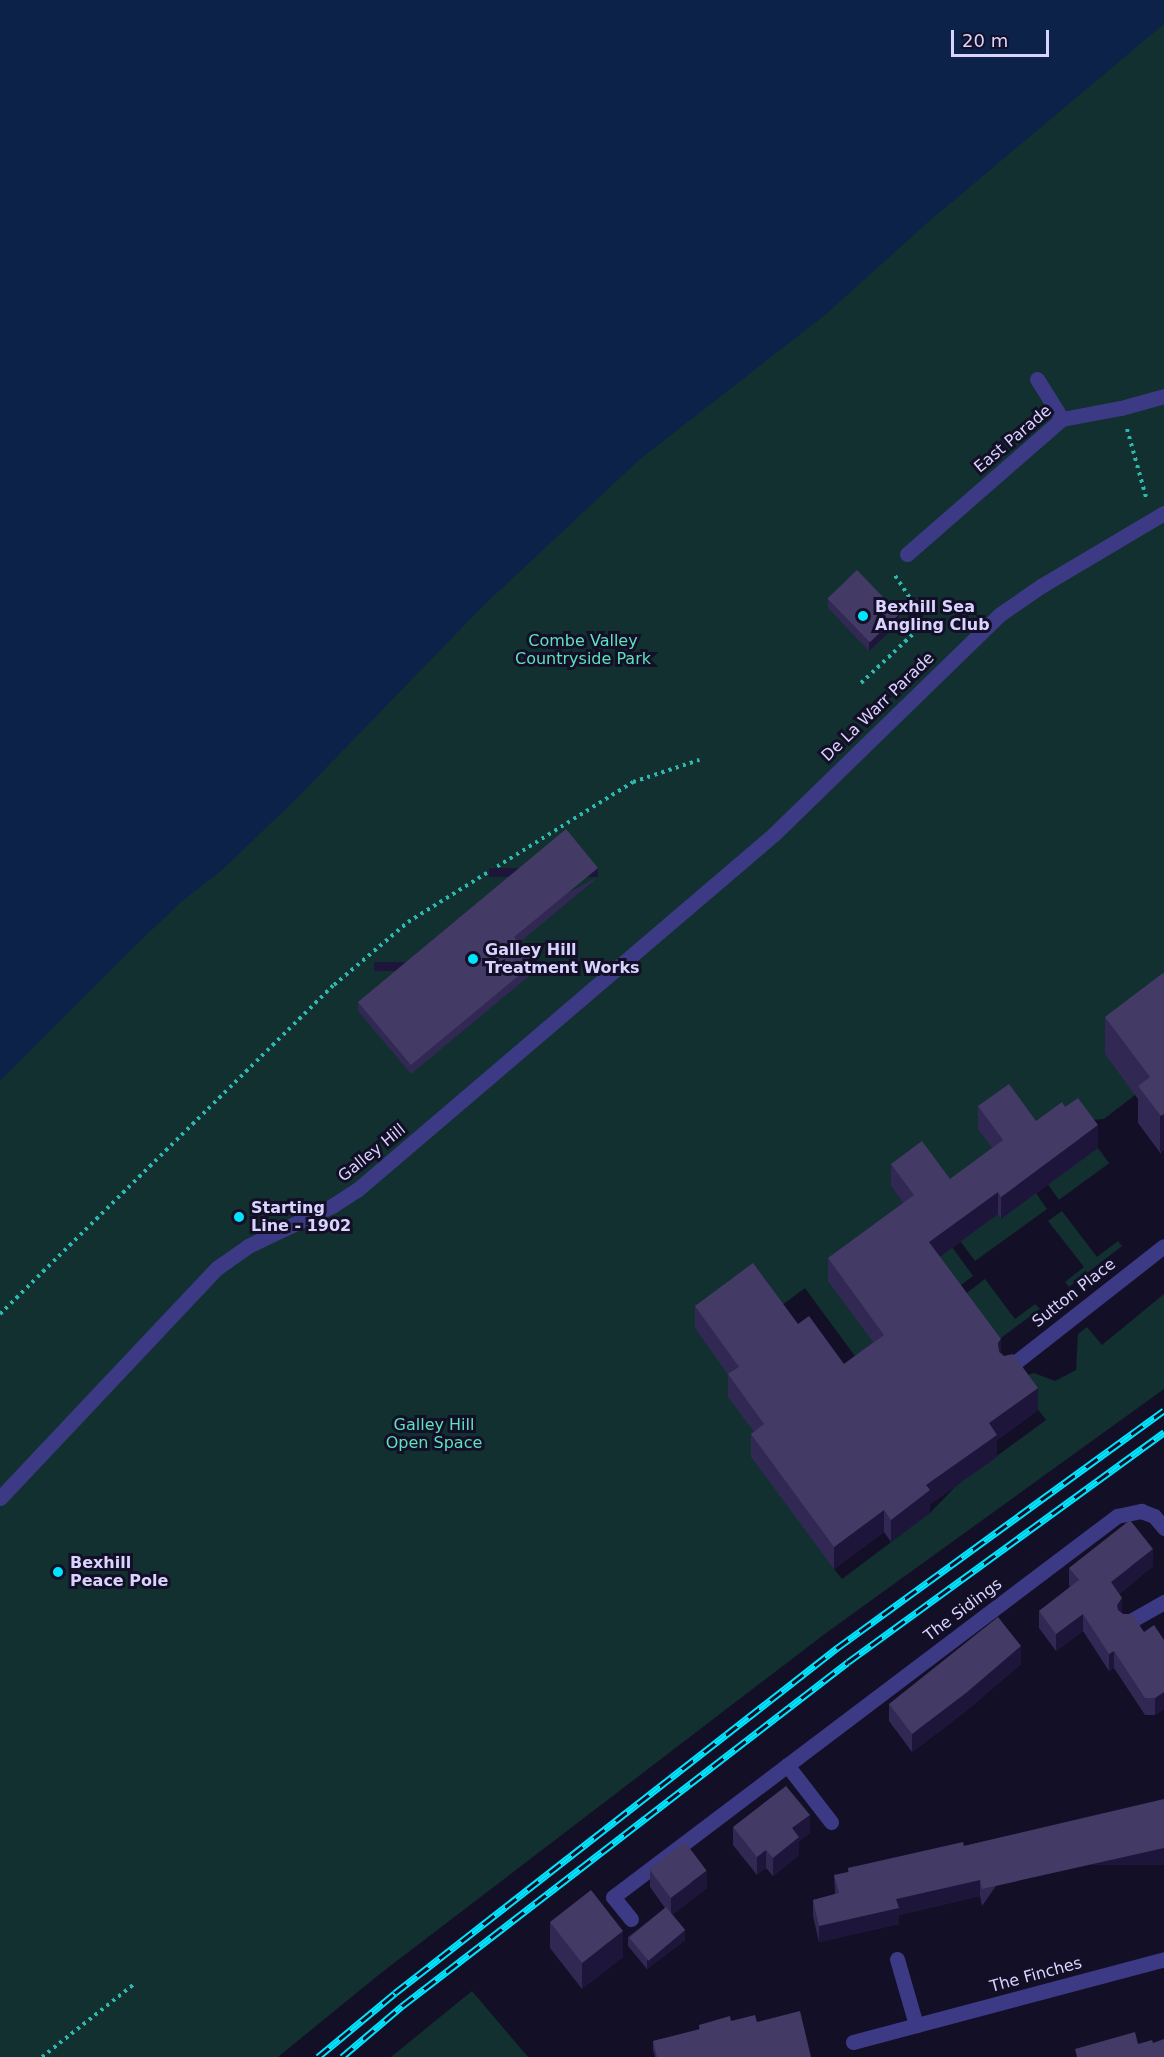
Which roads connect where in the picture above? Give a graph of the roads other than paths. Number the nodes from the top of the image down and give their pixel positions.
1 (1037, 378) dead end
2 (1164, 396) edge
3 (1062, 419) junction
4 (1158, 517) edge
5 (907, 554) road end
6 (773, 835) joint
7 (1164, 1246) edge
8 (1007, 1369) edge
9 (0, 1498) edge
10 (1164, 1528) edge
11 (1164, 1602) edge
12 (1126, 1623) edge
13 (787, 1765) junction
14 (831, 1822) dead end
15 (631, 1919) dead end
16 (897, 1959) dead end
17 (1164, 1959) edge
18 (916, 2025) junction
19 (853, 2042) dead end

1 - 3 street
2 - 3 street, East Parade
3 - 5 street, East Parade
4 - 6 street, De La Warr Parade
6 - 9 street, Galley Hill
7 - 8 street, Sutton Place
10 - 13 street, The Sidings
11 - 12 street
13 - 14 street
13 - 15 street, The Sidings
16 - 18 street
17 - 18 street, The Finches
18 - 19 street, The Finches

